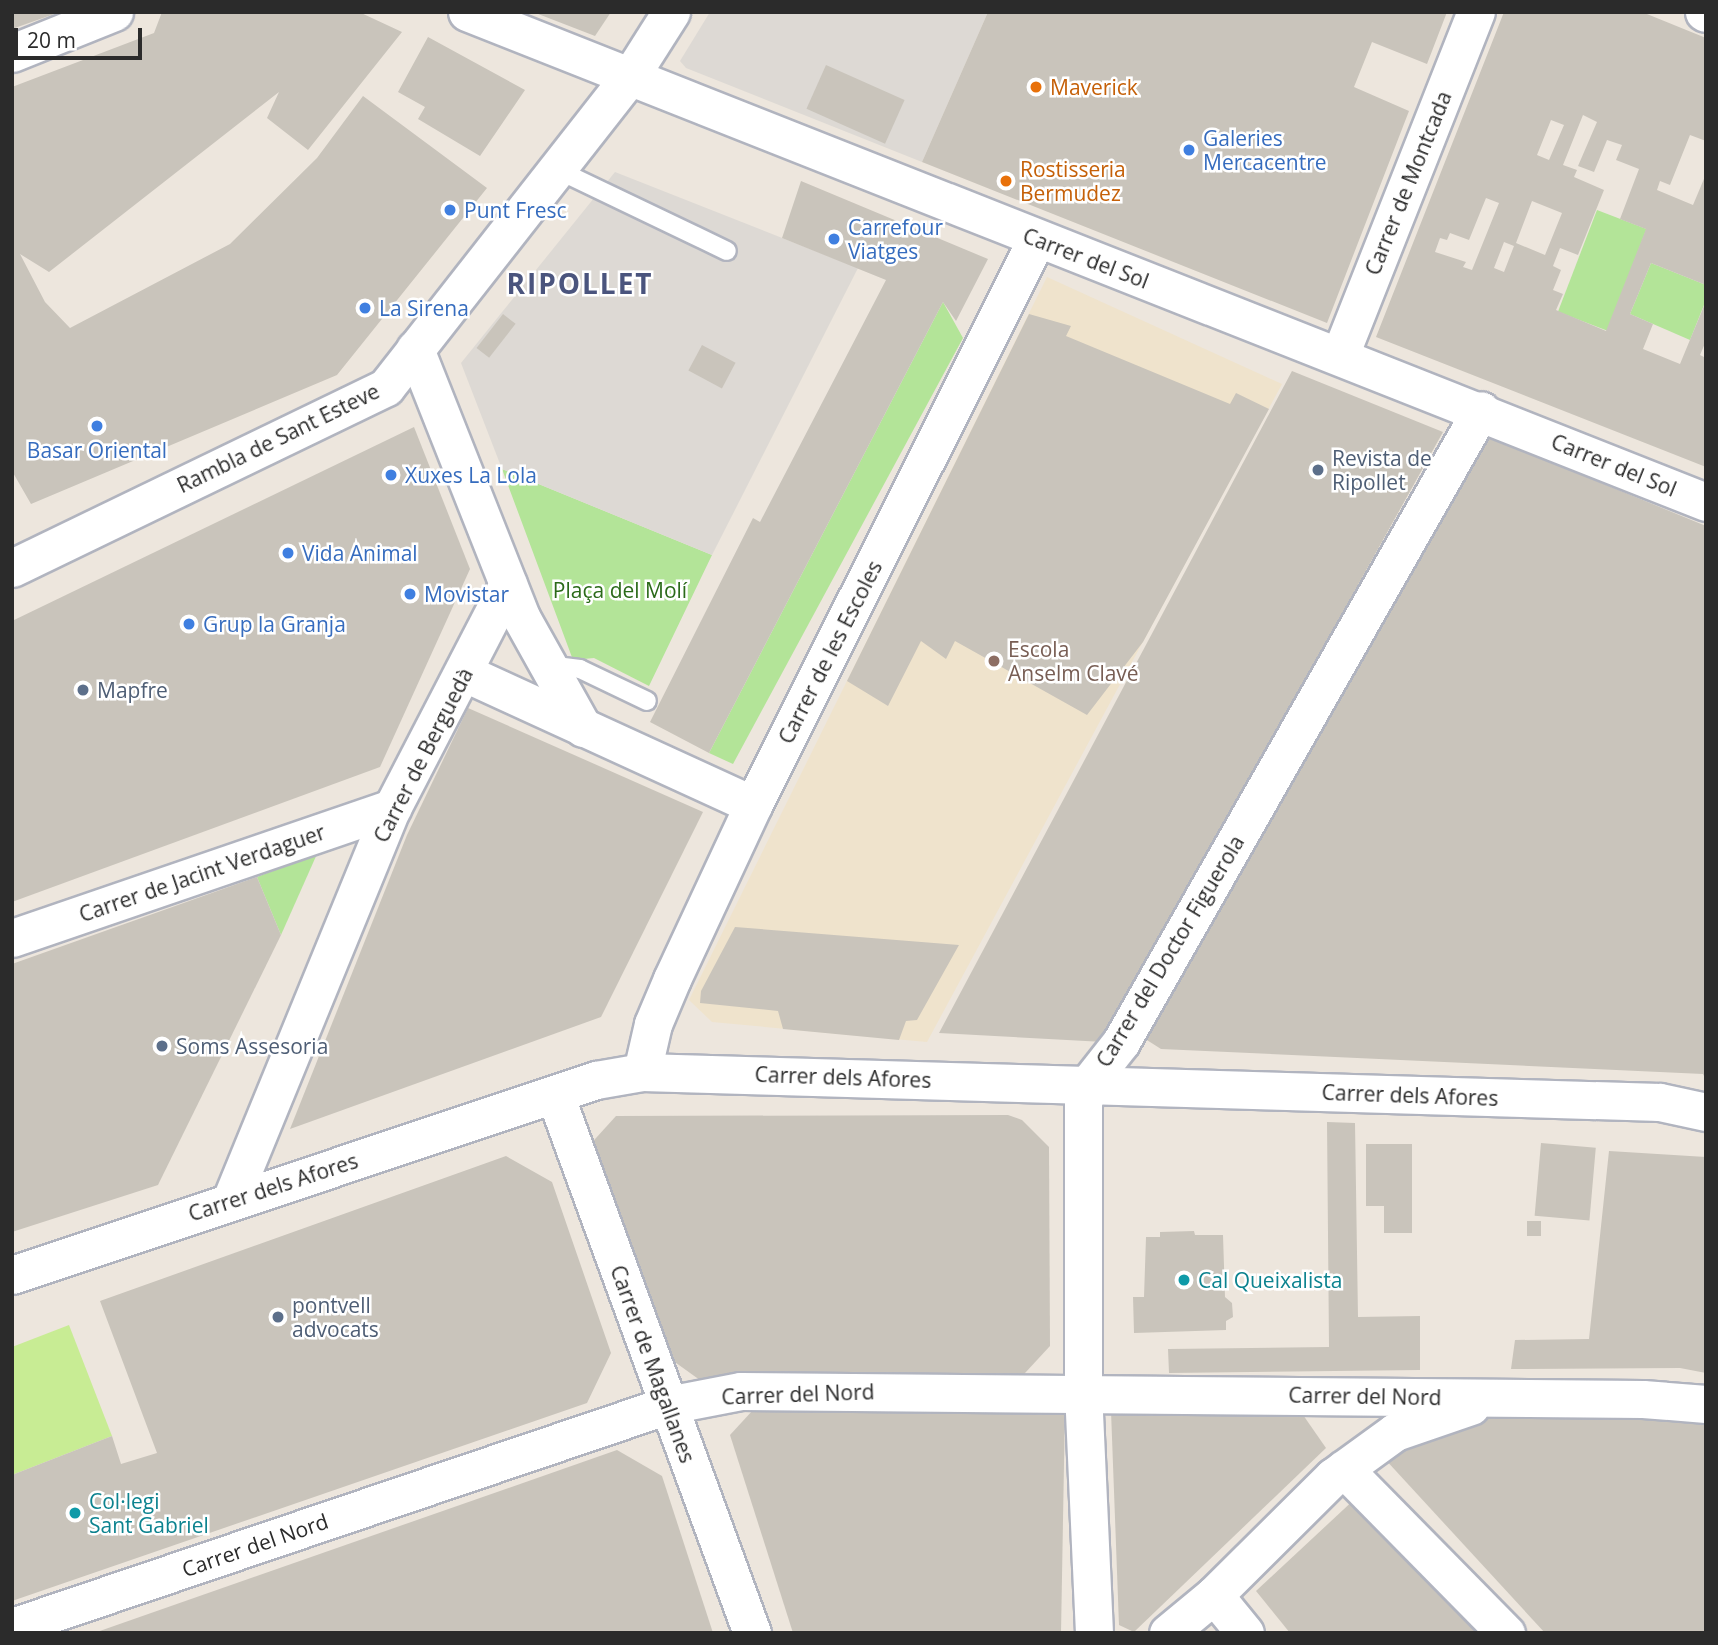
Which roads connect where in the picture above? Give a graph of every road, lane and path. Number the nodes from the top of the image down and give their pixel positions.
1 (114, 12) edge
2 (467, 12) edge
3 (671, 12) edge
4 (1476, 12) edge
5 (12, 53) edge
6 (631, 75) junction
7 (558, 170) junction
8 (1036, 240) junction
9 (727, 251) dead end
10 (415, 349) junction
11 (1340, 355) junction
12 (1480, 410) junction
13 (1706, 502) edge
14 (12, 568) edge
15 (508, 584) junction
16 (548, 665) junction
17 (465, 673) junction
18 (647, 701) dead end
19 (583, 728) junction
20 (753, 805) junction
21 (392, 808) junction
22 (12, 938) edge
23 (642, 1072) junction
24 (1088, 1084) junction
25 (555, 1095) junction
26 (1706, 1112) edge
27 (230, 1200) junction
28 (12, 1275) edge
29 (1083, 1392) junction
30 (1495, 1398) junction
31 (1706, 1404) edge
32 (668, 1405) junction
33 (1344, 1469) junction
34 (1214, 1595) junction
35 (12, 1627) edge
36 (752, 1633) edge
37 (1094, 1633) edge
38 (1168, 1633) edge
39 (1245, 1633) edge
40 (1506, 1633) edge

1 - 5 street
2 - 6 street, Carrer del Sol
3 - 6 street, Rambla de Sant Esteve
4 - 11 street, Carrer de Montcada
6 - 7 street, Rambla de Sant Esteve
6 - 8 street, Carrer del Sol
7 - 9 lane
7 - 10 street, Rambla de Sant Esteve
8 - 11 street, Carrer del Sol
8 - 20 street, Carrer de les Escoles
10 - 14 street, Rambla de Sant Esteve
10 - 15 street
11 - 12 street, Carrer del Sol
12 - 13 street, Carrer del Sol
12 - 24 street, Carrer del Doctor Figuerola
15 - 16 street
15 - 17 street, Carrer de Berguedà
16 - 18 lane
16 - 19 street
17 - 19 street
17 - 21 street, Carrer de Berguedà
19 - 20 street
20 - 23 street, Carrer de les Escoles
21 - 22 street, Carrer de Jacint Verdaguer
21 - 27 street, Carrer de Berguedà
23 - 24 street, Carrer dels Afores
23 - 25 street, Carrer dels Afores
24 - 26 street, Carrer dels Afores
24 - 29 street, Carrer del Doctor Figuerola
25 - 27 street, Carrer dels Afores
25 - 32 street, Carrer de Magallanes
27 - 28 street, Carrer dels Afores
29 - 30 street, Carrer del Nord
29 - 32 street, Carrer del Nord
29 - 37 street, Carrer del Doctor Figuerola
30 - 31 street, Carrer del Nord
30 - 33 street
32 - 35 street, Carrer del Nord
32 - 36 street, Carrer de Magallanes
33 - 34 street
33 - 40 street
34 - 38 street
34 - 39 street

